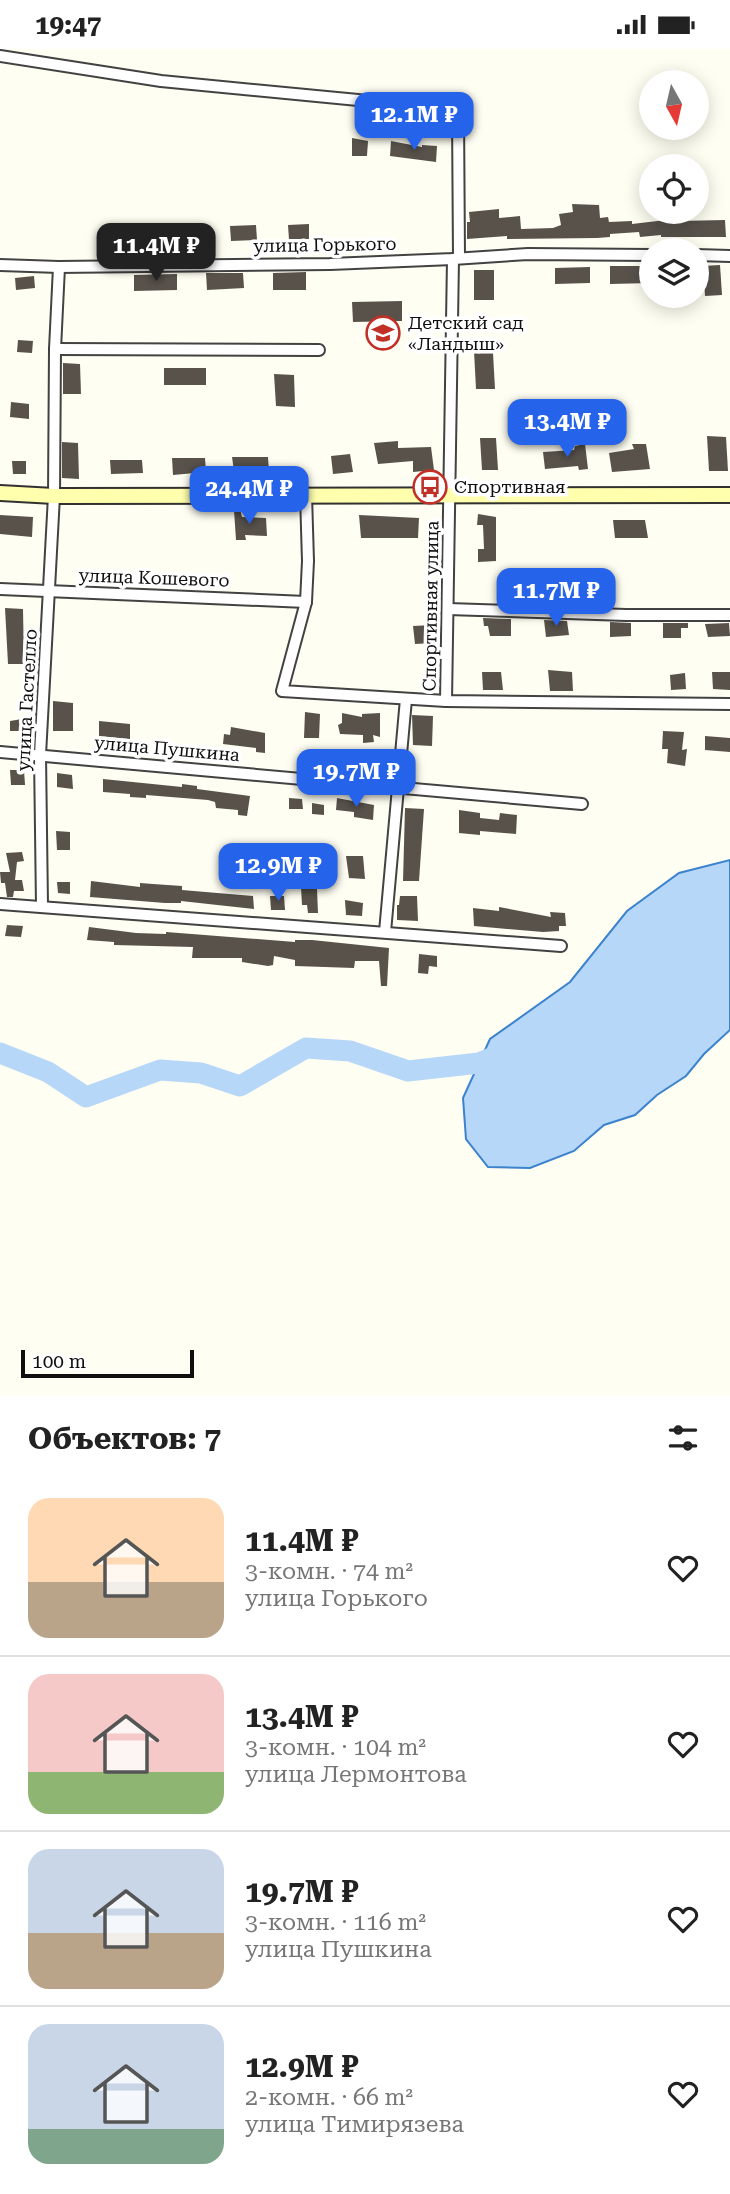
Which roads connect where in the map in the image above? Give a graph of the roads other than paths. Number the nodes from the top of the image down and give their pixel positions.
1 (0, 56) edge
2 (639, 255) edge
3 (709, 255) edge
4 (730, 256) edge
5 (456, 258) junction
6 (0, 265) edge
7 (60, 267) junction
8 (55, 349) junction
9 (319, 350) dead end
10 (0, 493) edge
11 (450, 494) junction
12 (306, 495) junction
13 (730, 495) edge
14 (54, 496) junction
15 (0, 589) edge
16 (49, 592) junction
17 (306, 602) junction
18 (448, 609) junction
19 (730, 615) edge
20 (406, 699) junction
21 (446, 701) junction
22 (730, 704) edge
23 (0, 752) edge
24 (40, 755) junction
25 (398, 787) junction
26 (582, 804) dead end
27 (0, 904) edge
28 (42, 906) junction
29 (385, 932) junction
30 (561, 946) dead end

1 - 5 street, Спортивная улица
2 - 5 street, улица Горького
3 - 4 street
5 - 7 street, улица Горького
5 - 11 street, Спортивная улица
6 - 7 street, улица Горького
7 - 8 street, улица Гастелло
8 - 9 street
8 - 14 street, улица Гастелло
10 - 14 street
11 - 12 street
11 - 13 street
11 - 18 street, Спортивная улица
12 - 14 street
12 - 17 street
14 - 16 street, улица Гастелло
15 - 16 street, улица Кошевого
16 - 17 street, улица Кошевого
16 - 24 street, улица Гастелло
17 - 20 street
18 - 19 street
18 - 21 street, Спортивная улица
20 - 21 street
20 - 25 street
21 - 22 street
23 - 24 street, улица Пушкина
24 - 25 street, улица Пушкина
24 - 28 street, улица Гастелло
25 - 26 street, улица Пушкина
25 - 29 street
27 - 28 street
28 - 29 street
29 - 30 street

